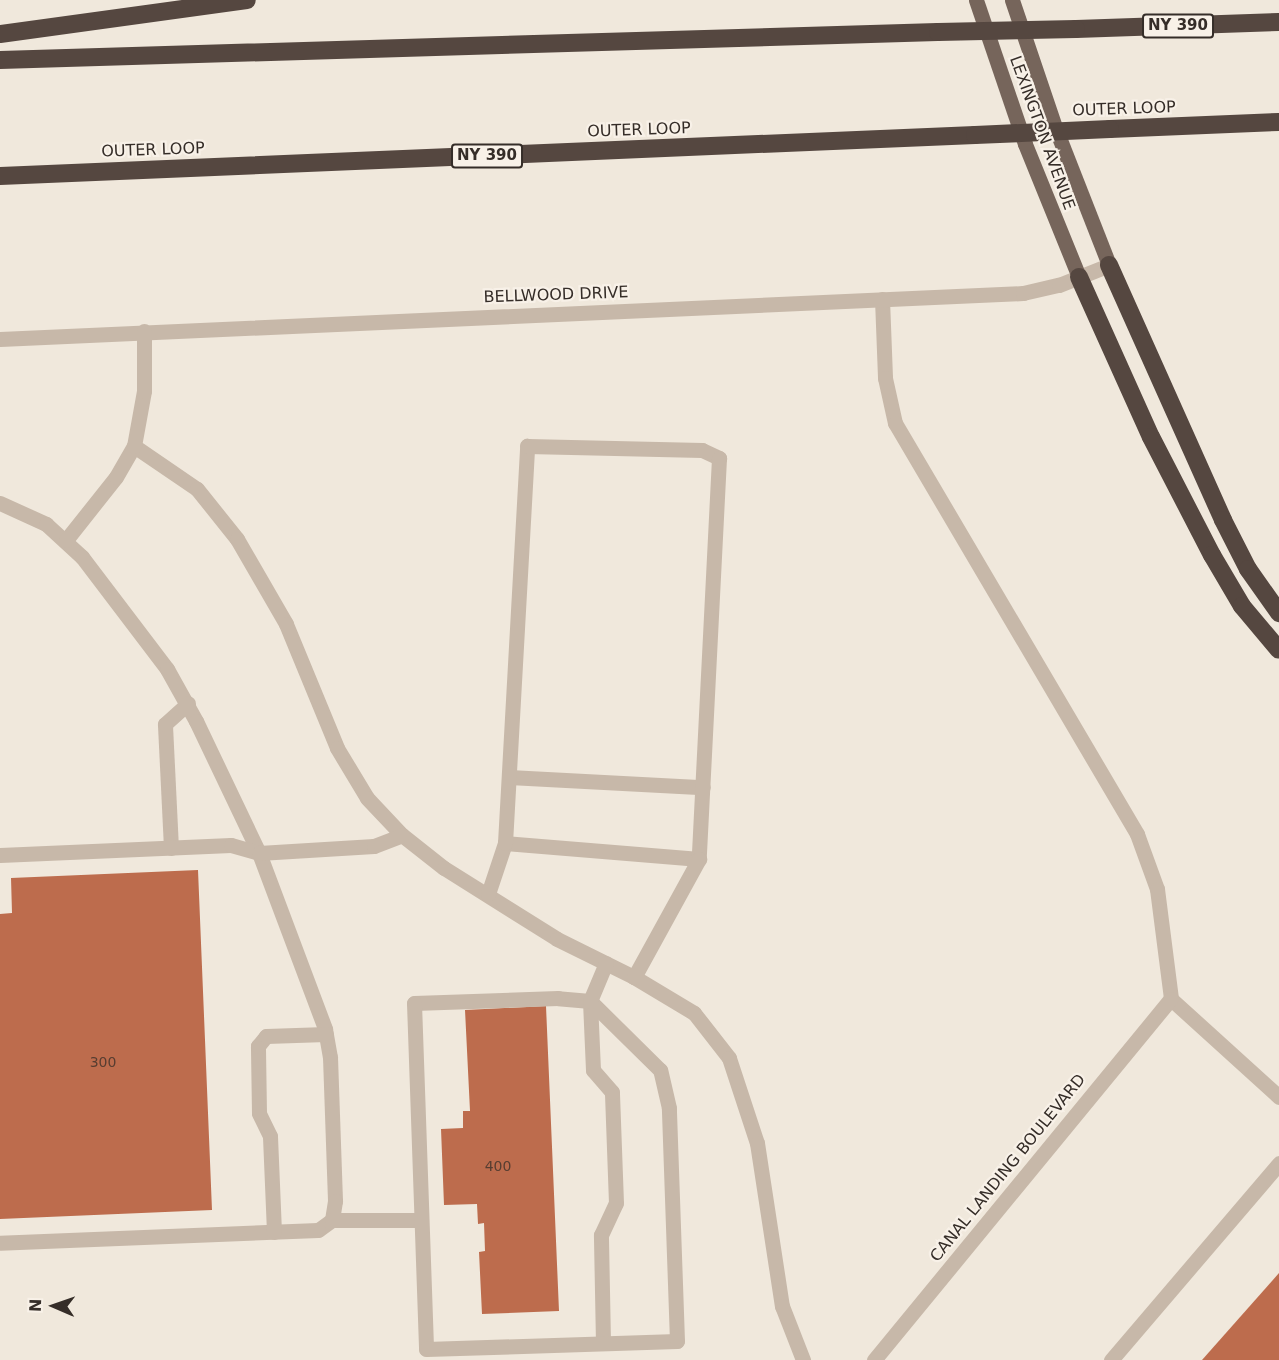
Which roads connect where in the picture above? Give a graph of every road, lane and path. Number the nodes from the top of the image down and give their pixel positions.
1 (247, 0) edge
2 (976, 0) edge
3 (1012, 0) edge
4 (1279, 22) edge
5 (0, 34) edge
6 (0, 60) edge
7 (1279, 124) edge
8 (0, 176) edge
9 (1109, 265) junction
10 (1079, 277) junction
11 (882, 299) junction
12 (144, 331) junction
13 (0, 339) edge
14 (134, 446) junction
15 (0, 503) edge
16 (66, 540) junction
17 (1279, 613) edge
18 (1279, 650) edge
19 (188, 703) junction
20 (509, 777) junction
21 (703, 787) junction
22 (402, 836) junction
23 (505, 843) junction
24 (171, 848) junction
25 (259, 853) junction
26 (0, 855) edge
27 (699, 859) junction
28 (488, 894) junction
29 (606, 963) junction
30 (634, 977) junction
31 (1171, 999) junction
32 (590, 1001) junction
33 (326, 1034) junction
34 (1279, 1097) edge
35 (1279, 1163) edge
36 (332, 1220) junction
37 (421, 1221) junction
38 (274, 1232) junction
39 (0, 1243) edge
40 (603, 1343) junction
41 (803, 1360) edge
42 (874, 1360) edge
43 (1111, 1360) edge

1 - 5 highway
2 - 10 main road, LEXINGTON AVENUE
3 - 9 main road, LEXINGTON AVENUE
4 - 6 highway, NY 390, bridge
7 - 8 highway, OUTER LOOP / NY 390, bridge
9 - 10 street, BELLWOOD DRIVE
9 - 17 highway
10 - 11 street, BELLWOOD DRIVE
10 - 18 highway
11 - 12 street, BELLWOOD DRIVE
11 - 31 street
12 - 13 street, BELLWOOD DRIVE
12 - 14 street
14 - 16 street
14 - 22 street
15 - 16 street
16 - 19 street
19 - 24 street
19 - 25 street
20 - 21 street
20 - 21 street
20 - 23 street
21 - 27 street
22 - 25 street
22 - 28 street
23 - 27 street
23 - 28 street
24 - 25 street
24 - 26 street
25 - 33 street
27 - 30 street
28 - 29 street
29 - 30 street
29 - 32 street
30 - 41 street
31 - 34 street
31 - 42 street, CANAL LANDING BOULEVARD
32 - 37 street
32 - 40 street
32 - 40 street
33 - 36 street
33 - 38 street
35 - 43 street
36 - 37 street
36 - 38 street
37 - 40 street
38 - 39 street

